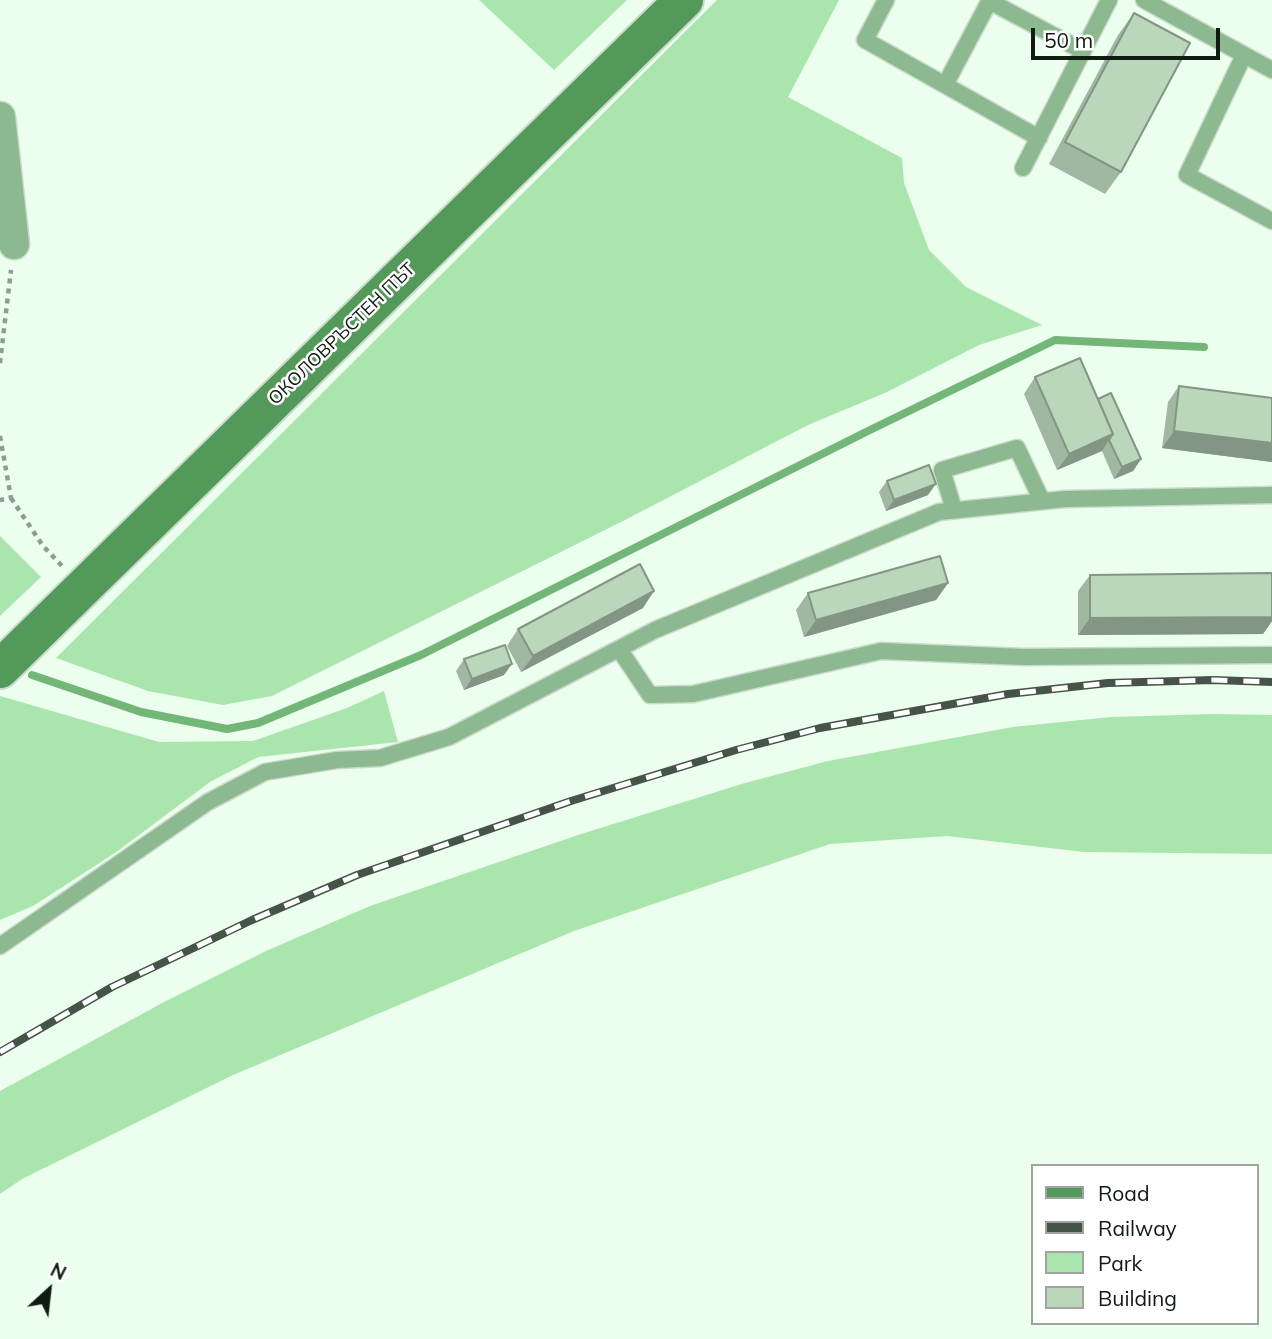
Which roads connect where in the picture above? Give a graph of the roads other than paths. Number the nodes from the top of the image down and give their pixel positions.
1 (684, 0) edge
2 (886, 0) edge
3 (1109, 0) edge
4 (1144, 0) edge
5 (989, 1) edge
6 (1083, 51) junction
7 (1244, 55) junction
8 (1272, 70) edge
9 (945, 85) junction
10 (0, 117) edge
11 (1039, 138) junction
12 (1023, 168) dead end
13 (1272, 221) edge
14 (14, 244) road end
15 (1272, 495) edge
16 (1042, 501) junction
17 (954, 510) junction
18 (619, 649) junction
19 (1272, 655) edge
20 (0, 669) edge
21 (0, 932) edge
22 (21, 932) junction
23 (0, 946) edge

1 - 20 main road, ОКОЛОВРЪСТЕН ПЪТ
2 - 9 lane
3 - 6 lane
4 - 7 lane
5 - 6 lane
5 - 9 lane
6 - 11 lane
7 - 8 lane
7 - 13 lane
9 - 11 lane
10 - 14 street
11 - 12 lane
15 - 16 lane
16 - 17 lane
16 - 17 lane
17 - 18 lane
18 - 19 lane
18 - 22 lane
21 - 22 lane
22 - 23 lane

